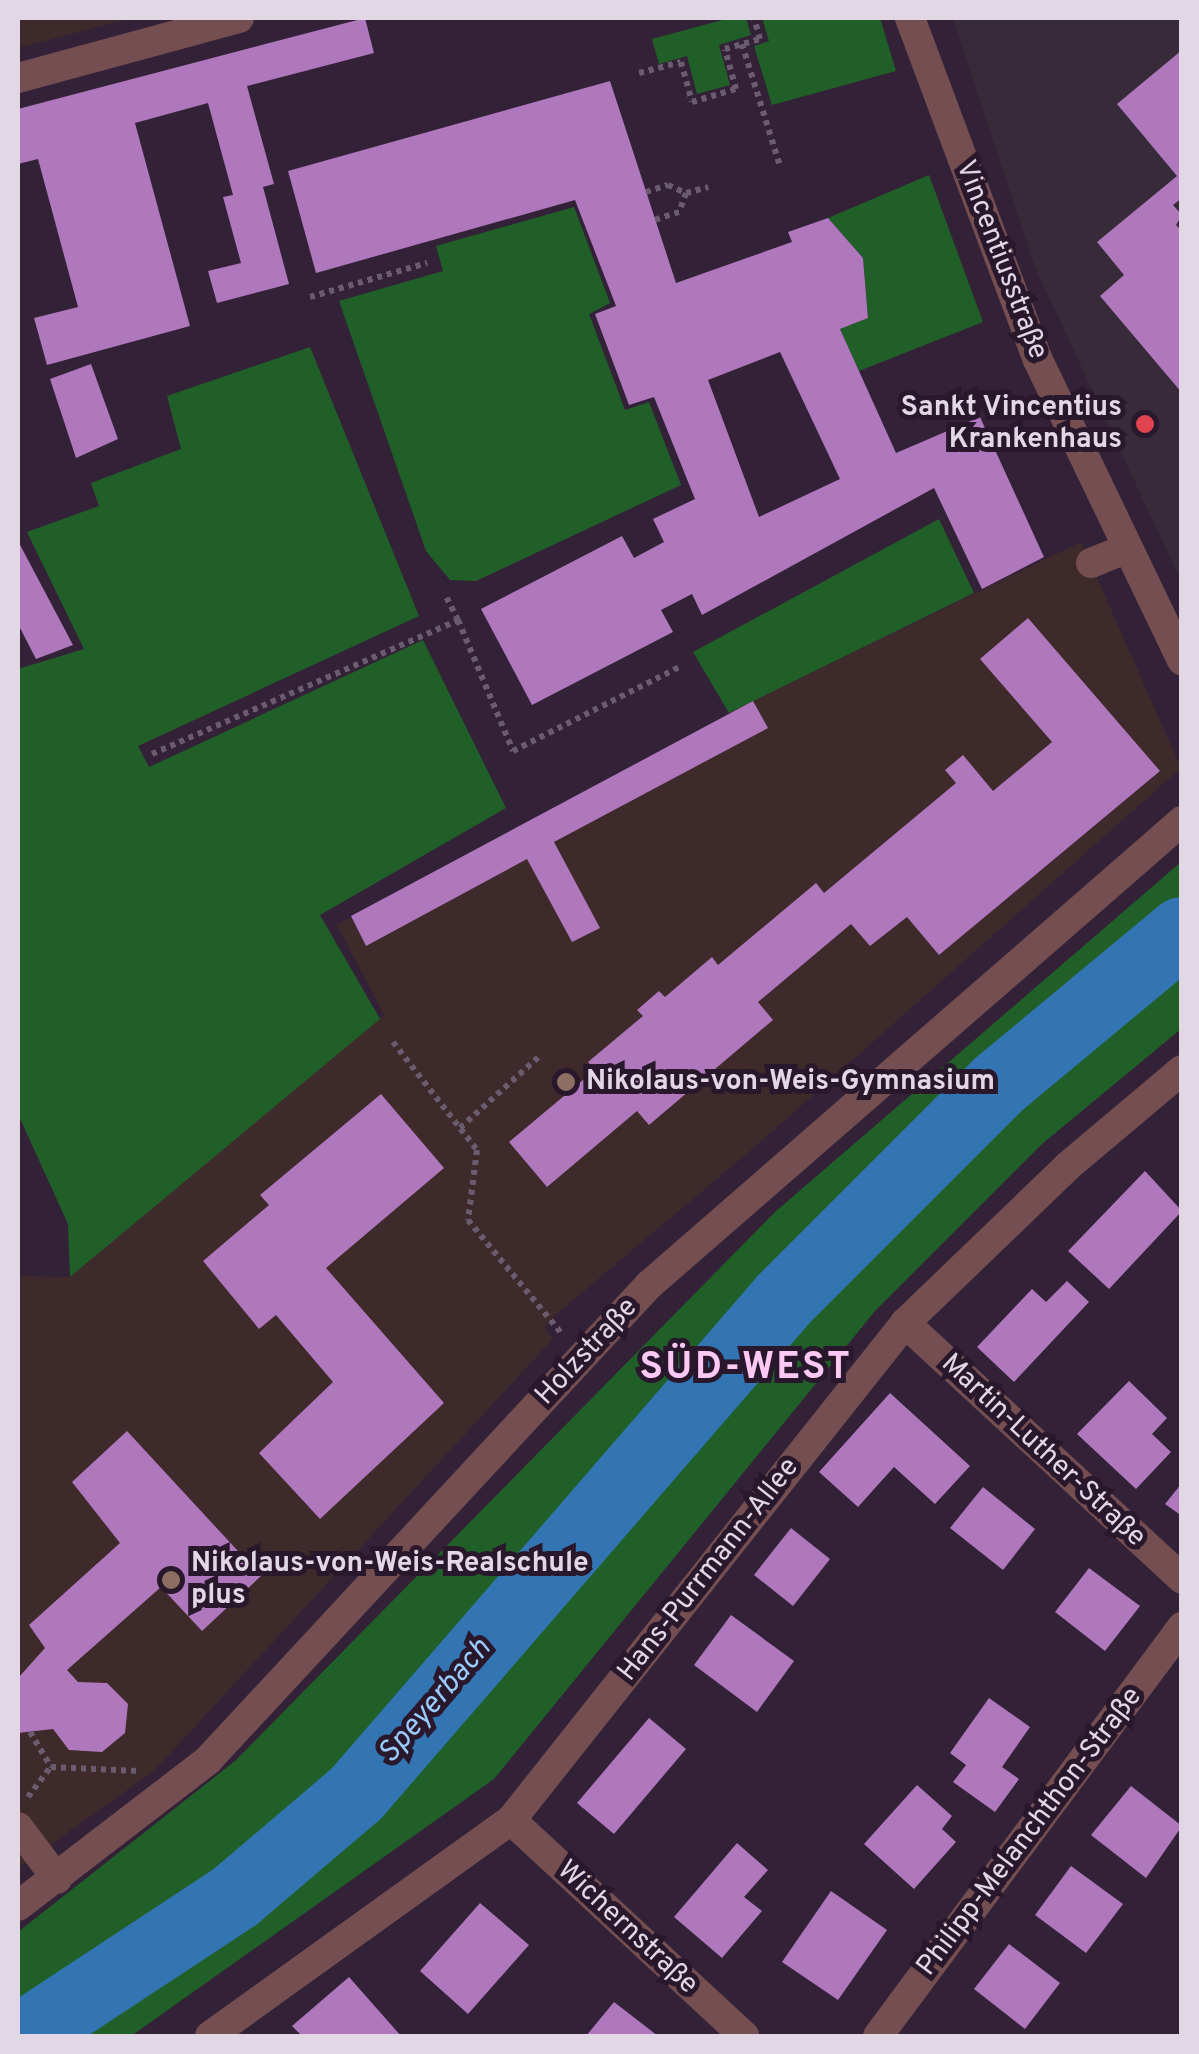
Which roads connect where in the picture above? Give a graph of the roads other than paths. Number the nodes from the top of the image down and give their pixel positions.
1 (239, 18) edge
2 (910, 18) edge
3 (18, 78) edge
4 (1126, 549) junction
5 (1091, 563) dead end
6 (1182, 660) edge
7 (1182, 821) edge
8 (1182, 1070) edge
9 (905, 1323) junction
10 (1182, 1579) edge
11 (1182, 1627) edge
12 (511, 1820) junction
13 (18, 1827) edge
14 (57, 1879) junction
15 (18, 1906) edge
16 (210, 2036) edge
17 (744, 2036) edge
18 (878, 2036) edge

1 - 3 street
2 - 4 street, Vincentiusstraße
4 - 5 street
4 - 6 street, Vincentiusstraße
7 - 14 street, Holzstraße
8 - 9 street, Hans-Purrmann-Allee
9 - 10 street, Martin-Luther-Straße
9 - 12 street, Hans-Purrmann-Allee
11 - 18 street, Philipp-Melanchthon-Straße
12 - 16 street, Hans-Purrmann-Allee
12 - 17 street, Wichernstraße
13 - 14 street
14 - 15 street, Holzstraße

